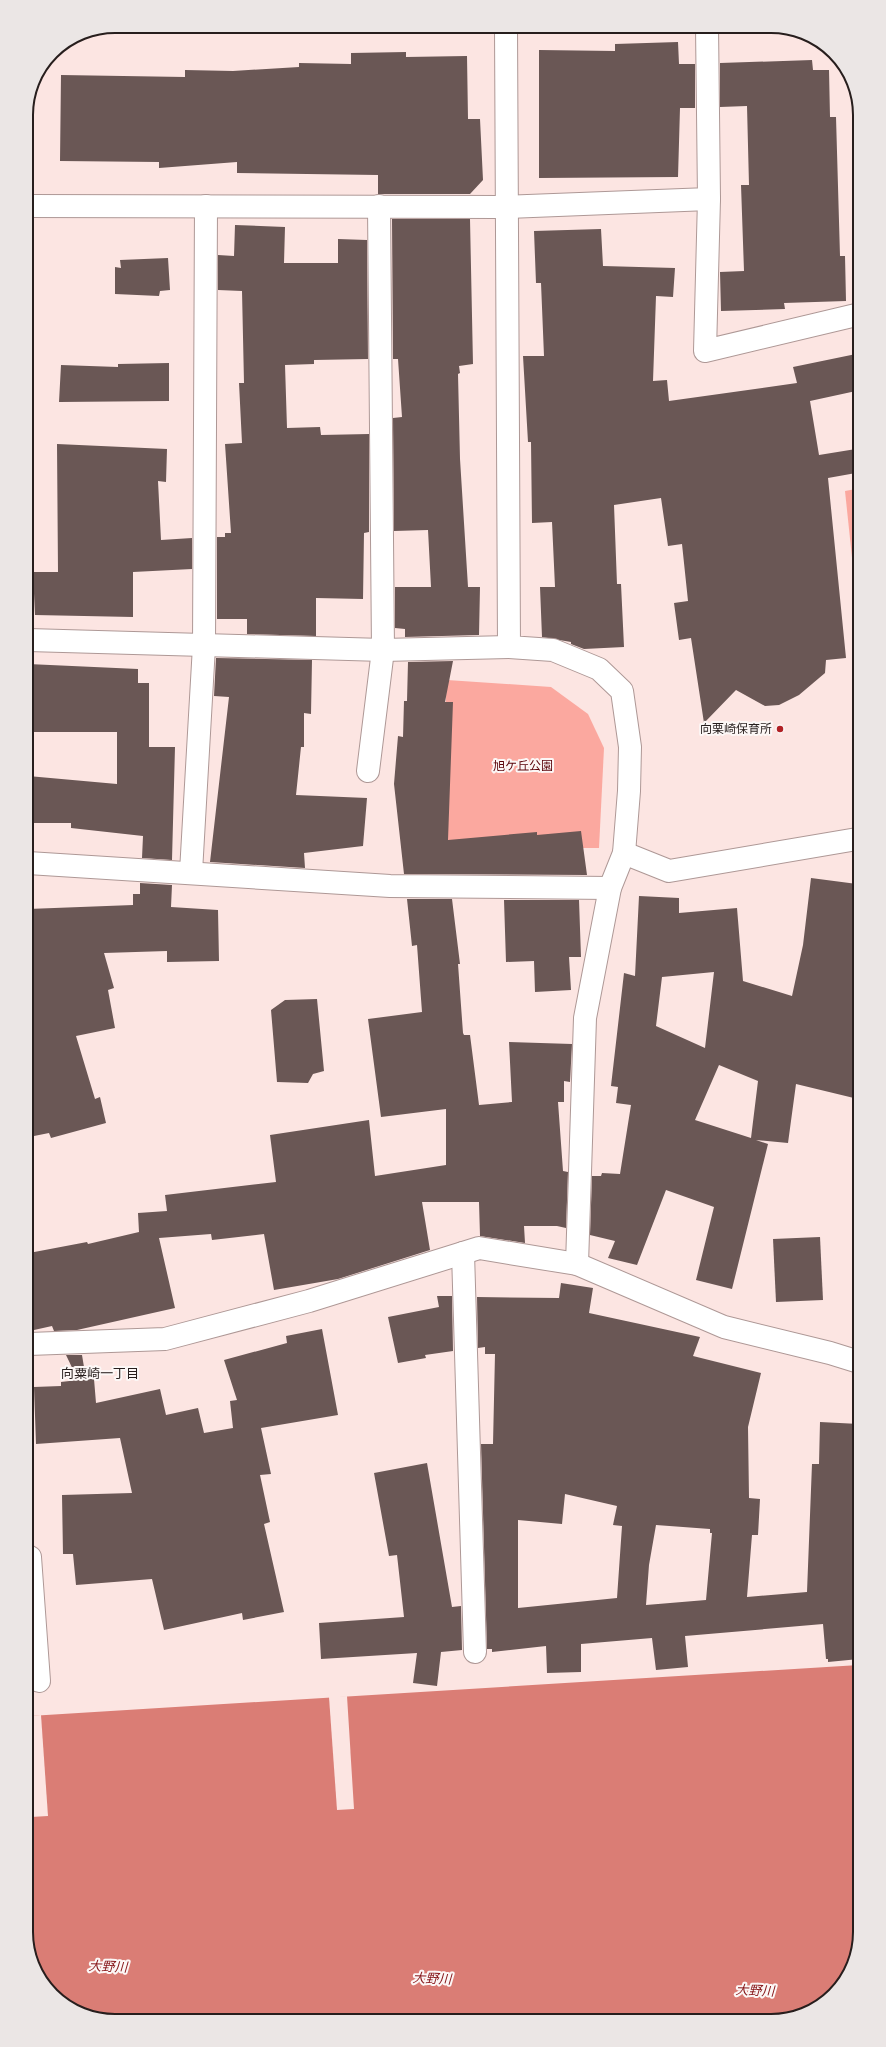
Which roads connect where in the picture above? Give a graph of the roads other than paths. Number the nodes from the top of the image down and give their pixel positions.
1 (506, 33) edge
2 (707, 33) edge
3 (709, 199) junction
4 (33, 206) edge
5 (206, 206) junction
6 (379, 206) junction
7 (505, 207) junction
8 (853, 316) edge
9 (33, 640) edge
10 (204, 646) junction
11 (509, 647) junction
12 (383, 650) junction
13 (368, 771) dead end
14 (853, 840) edge
15 (624, 853) junction
16 (33, 863) edge
17 (191, 872) junction
18 (610, 888) junction
19 (463, 1253) junction
20 (577, 1264) junction
21 (33, 1344) edge
22 (853, 1360) edge
23 (33, 1598) edge
24 (475, 1652) dead end
25 (39, 1681) dead end

1 - 7 street
2 - 3 street
3 - 7 street
3 - 8 street
4 - 5 street
5 - 6 street
5 - 10 street
6 - 7 street
6 - 12 street
7 - 11 street
9 - 10 street
10 - 12 street
10 - 17 street
11 - 12 street
11 - 15 street
12 - 13 street
14 - 15 street
15 - 18 street
16 - 17 street
17 - 18 street
18 - 20 street
19 - 20 street
19 - 21 street
19 - 24 street
20 - 22 street
23 - 25 street

